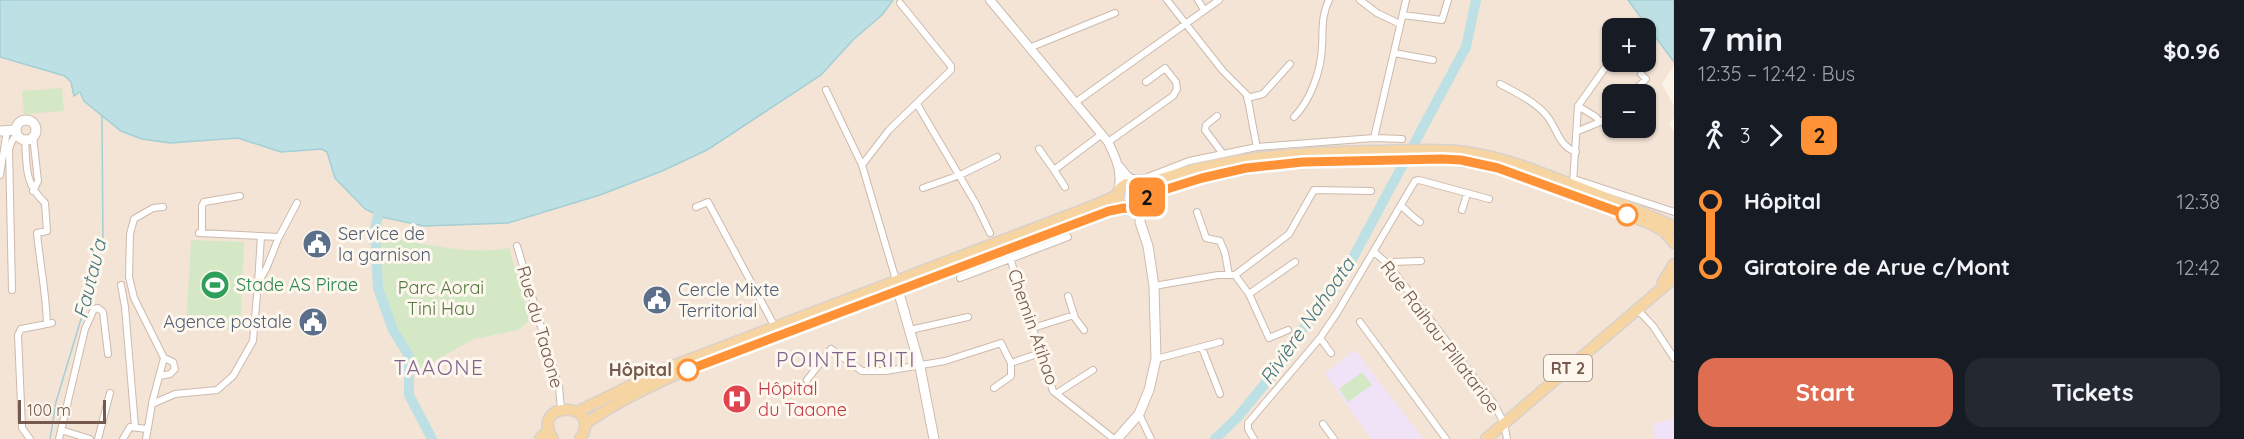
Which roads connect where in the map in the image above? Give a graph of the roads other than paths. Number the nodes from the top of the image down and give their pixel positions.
1 (990, 0) edge
2 (1167, 0) edge
3 (1198, 0) edge
4 (1218, 0) edge
5 (1329, 0) edge
6 (1360, 0) edge
7 (1406, 0) edge
8 (1448, 0) edge
9 (900, 3) dead end
10 (1204, 10) junction
11 (1115, 13) dead end
12 (1403, 15) junction
13 (1184, 24) junction
14 (1400, 24) junction
15 (1029, 48) junction
16 (1394, 53) junction
17 (1433, 60) dead end
18 (1290, 64) dead end
19 (1602, 72) edge
20 (1641, 75) dead end
21 (1146, 82) dead end
22 (1500, 84) dead end
23 (1641, 84) edge
24 (826, 90) dead end
25 (1247, 98) junction
26 (1076, 102) junction
27 (917, 104) junction
28 (1578, 106) junction
29 (1217, 116) dead end
30 (1294, 117) dead end
31 (1600, 122) joint
32 (1578, 131) junction
33 (16, 134) edge
34 (1102, 134) junction
35 (1374, 138) junction
36 (1402, 139) dead end
37 (1108, 142) junction
38 (1256, 143) dead end
39 (1039, 149) dead end
40 (1575, 152) junction
41 (1222, 154) junction
42 (1395, 155) junction
43 (1420, 155) junction
44 (997, 157) dead end
45 (862, 165) junction
46 (1118, 165) junction
47 (1054, 170) junction
48 (0, 175) edge
49 (960, 175) junction
50 (1126, 175) junction
51 (1574, 182) junction
52 (1136, 186) junction
53 (1065, 187) dead end
54 (923, 188) dead end
55 (1371, 191) dead end
56 (1118, 193) junction
57 (1467, 194) junction
58 (240, 196) dead end
59 (1489, 199) dead end
60 (1141, 202) junction
61 (297, 203) dead end
62 (1622, 203) junction
63 (1401, 206) junction
64 (163, 207) dead end
65 (696, 207) dead end
66 (1126, 209) junction
67 (1461, 210) dead end
68 (1197, 212) dead end
69 (1674, 212) edge
70 (1674, 218) edge
71 (1140, 222) junction
72 (1420, 222) dead end
73 (1674, 227) edge
74 (990, 233) dead end
75 (261, 236) junction
76 (279, 237) junction
77 (1068, 237) dead end
78 (1674, 243) edge
79 (517, 246) dead end
80 (1374, 252) junction
81 (1674, 257) edge
82 (1010, 258) junction
83 (1421, 261) dead end
84 (1295, 262) dead end
85 (1388, 264) junction
86 (1674, 264) edge
87 (1232, 275) junction
88 (960, 278) dead end
89 (1674, 278) edge
90 (258, 283) junction
91 (121, 285) dead end
92 (897, 285) junction
93 (1154, 286) junction
94 (12, 290) dead end
95 (1249, 294) junction
96 (1068, 296) dead end
97 (1650, 297) junction
98 (1636, 309) junction
99 (1074, 315) junction
100 (968, 317) dead end
101 (1360, 322) dead end
102 (775, 327) junction
103 (1033, 328) junction
104 (910, 330) junction
105 (1084, 330) dead end
106 (1288, 330) dead end
107 (1320, 338) junction
108 (1220, 342) dead end
109 (1202, 348) junction
110 (1040, 353) junction
111 (1331, 353) dead end
112 (108, 354) dead end
113 (164, 358) junction
114 (1674, 358) edge
115 (1156, 359) junction
116 (1011, 363) junction
117 (920, 367) junction
118 (1093, 370) dead end
119 (160, 376) junction
120 (807, 380) dead end
121 (994, 388) dead end
122 (110, 393) dead end
123 (1057, 393) junction
124 (1220, 394) dead end
125 (152, 404) junction
126 (561, 409) junction
127 (577, 412) junction
128 (1139, 414) junction
129 (585, 424) junction
130 (1323, 424) dead end
131 (1501, 425) junction
132 (135, 427) junction
133 (147, 429) junction
134 (61, 430) junction
135 (551, 435) edge
136 (30, 439) edge
137 (59, 439) edge
138 (90, 439) edge
139 (98, 439) edge
140 (123, 439) edge
141 (146, 439) edge
142 (540, 439) edge
143 (580, 439) edge
144 (934, 439) edge
145 (1115, 439) edge
146 (1151, 439) edge
147 (1254, 439) edge
148 (1334, 439) edge
149 (1446, 439) edge
150 (1486, 439) edge
151 (1506, 439) edge

1 - 15 street
2 - 13 street
3 - 10 street
4 - 10 street
5 - 30 street
6 - 14 street
7 - 12 street
8 - 12 street
9 - 27 street
10 - 13 street
11 - 15 street
12 - 14 street
13 - 25 street
13 - 26 street
14 - 16 street
15 - 26 street
16 - 17 street
16 - 35 street
18 - 25 street
19 - 28 street
20 - 23 street
21 - 37 street
22 - 40 street
24 - 45 street
25 - 38 street
26 - 34 street
27 - 45 street
27 - 49 street
28 - 31 street
28 - 32 street
29 - 41 street
31 - 32 street
32 - 40 street
33 - 48 street
33 - 94 street
33 - 136 street
34 - 37 street
34 - 47 street
35 - 36 street
35 - 41 street
37 - 46 street
39 - 47 street
40 - 51 street
41 - 50 street
42 - 43 main road
42 - 52 main road
42 - 60 main road
43 - 51 main road
43 - 78 main road
44 - 49 street
45 - 92 street
46 - 50 street
46 - 56 street
47 - 53 street
49 - 54 street
49 - 74 street
50 - 52 street
51 - 62 main road
51 - 69 street
52 - 56 main road
52 - 60 main road
55 - 87 street
56 - 66 main road
56 - 92 main road
57 - 59 street
57 - 63 street
57 - 67 street
58 - 75 street
60 - 66 main road
60 - 71 main road
61 - 76 street
62 - 70 main road
62 - 73 main road
63 - 72 street
63 - 80 street
64 - 113 street
65 - 102 street
66 - 71 main road
66 - 92 main road
68 - 87 street
71 - 93 main road
75 - 76 street
75 - 90 street
76 - 90 street
77 - 82 street, Chemin Atihao
78 - 81 main road
79 - 126 street, Rue du Taaone
80 - 85 street, Rue Raihau-Pillatarioe
80 - 107 street
82 - 88 street, Chemin Atihao
82 - 103 street, Chemin Atihao
83 - 85 street
84 - 95 street
85 - 131 street, Rue Raihau-Pillatarioe
86 - 97 main road, RT 2
87 - 93 street
87 - 95 street
89 - 97 main road, RT 2
90 - 125 street
91 - 132 street
92 - 102 main road
92 - 104 main road
92 - 129 main road
93 - 115 main road
95 - 106 street
96 - 99 street
97 - 98 main road, RT 2
98 - 114 street
98 - 131 main road, RT 2
99 - 103 street
99 - 105 street
100 - 104 street
101 - 149 street
102 - 127 main road
103 - 110 street, Chemin Atihao
104 - 117 main road
107 - 111 street
107 - 147 street
108 - 109 street
109 - 115 street
109 - 124 street
110 - 116 street
110 - 123 street, Chemin Atihao
112 - 134 street
113 - 119 street
113 - 119 street
115 - 128 main road
116 - 117 street
116 - 121 street
117 - 120 street
117 - 144 main road
118 - 123 street
119 - 125 street
122 - 139 street
123 - 145 street, Chemin Atihao
125 - 133 street
126 - 127 main road
126 - 135 main road
127 - 129 main road
128 - 145 main road
128 - 146 street
129 - 143 main road
130 - 148 street
131 - 150 main road, RT 2
131 - 151 street, Rue Raihau-Pillatarioe
132 - 133 street
132 - 140 street
133 - 141 street
134 - 137 street
134 - 138 street
135 - 142 main road

